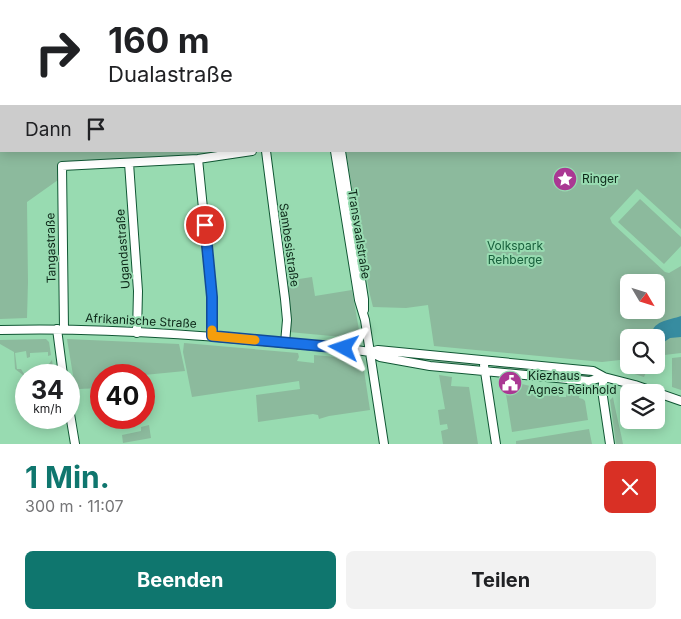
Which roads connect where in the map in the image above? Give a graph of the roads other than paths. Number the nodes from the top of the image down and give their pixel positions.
1 (245, 152) edge
2 (266, 152) edge
3 (335, 152) edge
4 (340, 152) edge
5 (198, 159) junction
6 (129, 163) junction
7 (353, 247) junction
8 (60, 329) junction
9 (0, 330) edge
10 (137, 332) junction
11 (212, 336) junction
12 (285, 343) junction
13 (370, 352) junction
14 (484, 361) junction
15 (62, 364) edge
16 (484, 370) junction
17 (604, 377) junction
18 (681, 401) edge
19 (72, 429) edge
20 (75, 444) edge
21 (384, 444) edge
22 (496, 444) edge
23 (610, 444) edge

1 - 5 street
2 - 12 street, Sambesistraße
3 - 7 street, Transvaalstraße
4 - 7 street, Transvaalstraße
5 - 6 street
5 - 11 street
6 - 8 street, Tangastraße
6 - 10 street, Ugandastraße
7 - 13 street, Transvaalstraße
8 - 9 street, Afrikanische Straße
8 - 10 street, Afrikanische Straße
8 - 15 street, Tangastraße
10 - 11 street, Afrikanische Straße
11 - 12 street, Afrikanische Straße
12 - 13 street, Afrikanische Straße
13 - 14 street, Afrikanische Straße
13 - 16 street, Afrikanische Straße
13 - 21 street, Transvaalstraße
14 - 16 street
14 - 17 street, Afrikanische Straße
16 - 17 street, Afrikanische Straße
16 - 22 street
17 - 18 street, Afrikanische Straße
17 - 23 street
19 - 20 street

